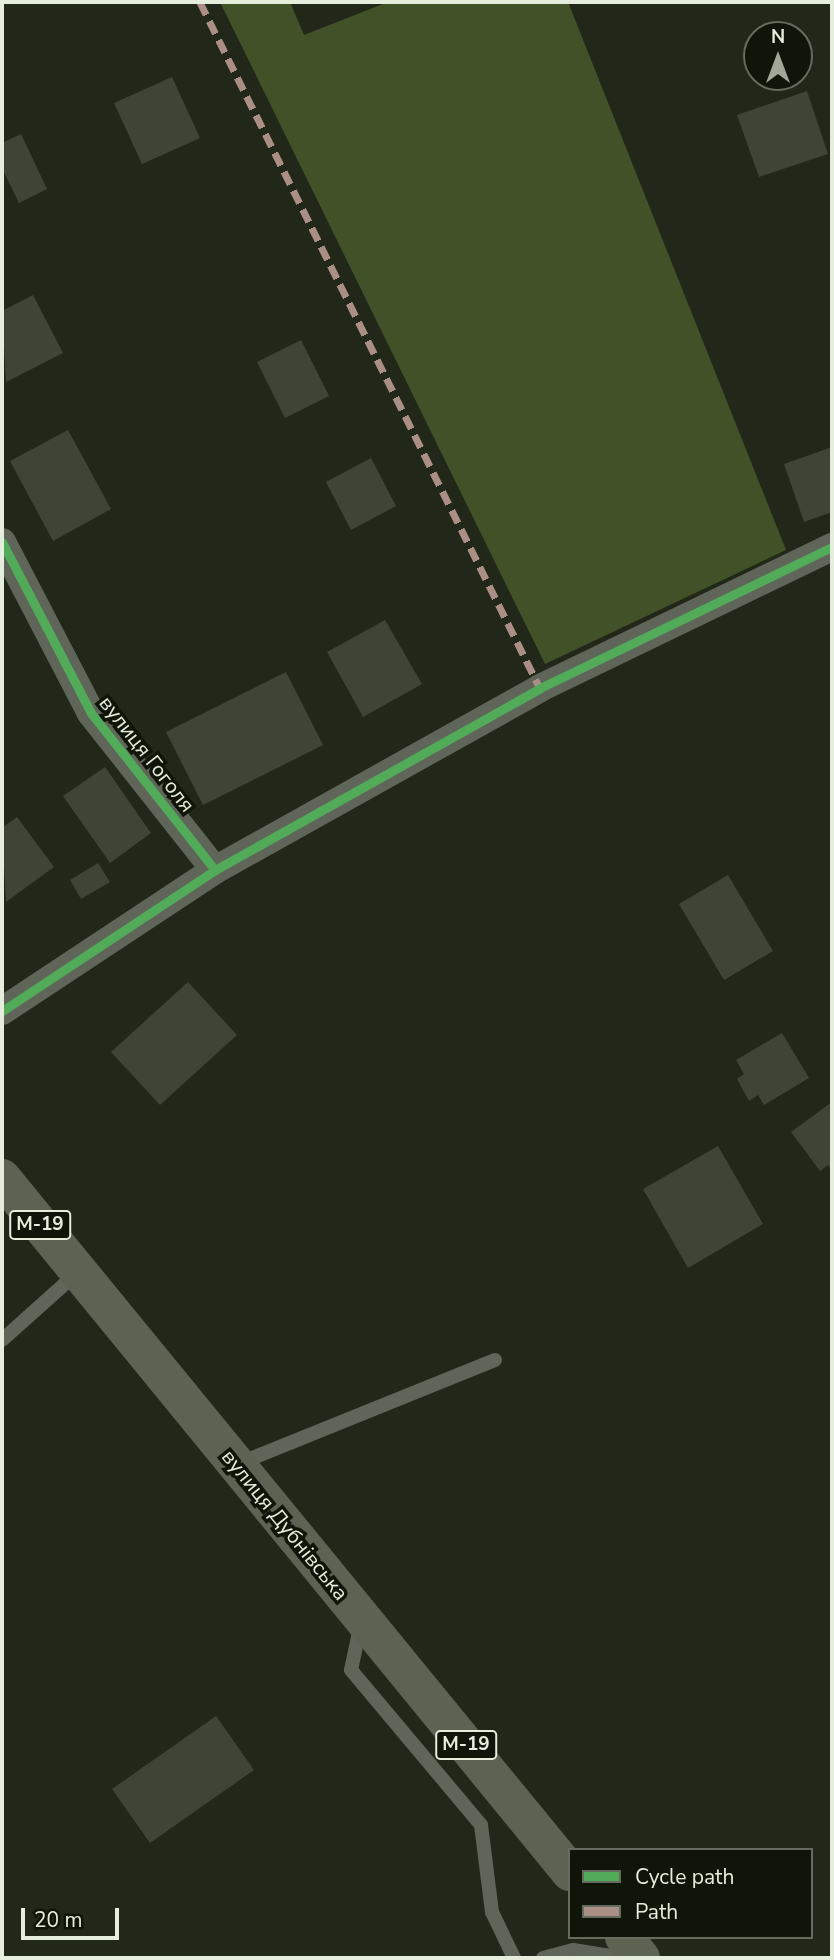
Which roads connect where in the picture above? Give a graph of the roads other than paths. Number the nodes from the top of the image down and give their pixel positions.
1 (2, 542) edge
2 (832, 547) edge
3 (215, 870) junction
4 (2, 1011) edge
5 (2, 1178) edge
6 (78, 1272) junction
7 (2, 1340) edge
8 (495, 1360) dead end
9 (236, 1465) junction
10 (361, 1618) junction
11 (568, 1870) edge
12 (626, 1939) edge
13 (514, 1958) edge
14 (543, 1958) edge
15 (624, 1958) edge
16 (641, 1958) edge

1 - 3 street, вулиця Гоголя
2 - 3 street
3 - 4 street
5 - 6 highway, вулиця Дубнівська / М-19
6 - 7 lane
6 - 9 highway, вулиця Дубнівська / М-19
8 - 9 lane
9 - 10 highway, вулиця Дубнівська / М-19
10 - 11 highway, вулиця Дубнівська / М-19
10 - 13 lane
12 - 16 highway
14 - 15 lane

